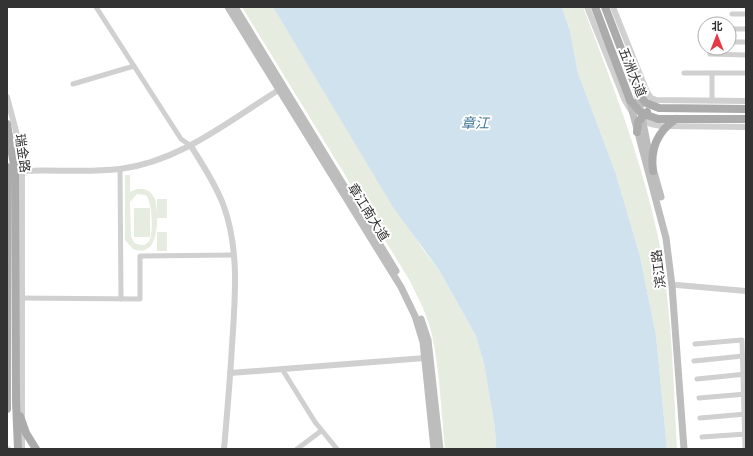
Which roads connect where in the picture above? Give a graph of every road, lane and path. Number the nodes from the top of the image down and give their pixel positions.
1 (96, 7) edge
2 (228, 7) edge
3 (235, 7) edge
4 (587, 7) edge
5 (595, 7) edge
6 (605, 7) edge
7 (613, 7) edge
8 (732, 14) dead end
9 (746, 14) edge
10 (134, 66) junction
11 (684, 73) dead end
12 (712, 73) junction
13 (746, 73) edge
14 (73, 84) dead end
15 (282, 88) junction
16 (7, 97) edge
17 (712, 101) junction
18 (746, 102) edge
19 (658, 104) junction
20 (746, 109) edge
21 (639, 113) junction
22 (676, 119) junction
23 (746, 119) edge
24 (7, 124) edge
25 (667, 126) junction
26 (746, 127) edge
27 (637, 132) joint
28 (191, 146) junction
29 (7, 168) edge
30 (120, 169) junction
31 (13, 171) edge
32 (653, 171) junction
33 (234, 255) junction
34 (677, 285) junction
35 (746, 291) edge
36 (18, 298) junction
37 (121, 299) junction
38 (695, 344) dead end
39 (743, 356) junction
40 (425, 358) junction
41 (694, 361) dead end
42 (282, 369) junction
43 (230, 373) junction
44 (745, 374) edge
45 (698, 379) dead end
46 (745, 394) edge
47 (699, 398) dead end
48 (10, 401) edge
49 (7, 410) edge
50 (745, 414) edge
51 (700, 418) dead end
52 (22, 424) junction
53 (321, 432) junction
54 (745, 434) edge
55 (702, 437) dead end
56 (18, 449) edge
57 (22, 449) edge
58 (36, 449) edge
59 (224, 449) edge
60 (297, 449) edge
61 (337, 449) edge
62 (434, 449) edge
63 (440, 449) edge
64 (684, 449) edge
65 (688, 449) edge
66 (745, 449) edge

1 - 10 street
2 - 15 main road, 章江南大道
3 - 15 main road, 章江南大道
4 - 21 street
5 - 21 main road, 五洲大道
6 - 21 main road, 五洲大道
7 - 19 street
8 - 9 street
10 - 14 street
10 - 28 street
11 - 12 street
12 - 13 street
12 - 17 street
15 - 28 street
15 - 40 main road, 章江南大道
15 - 63 main road, 章江南大道
16 - 31 street
17 - 18 street
17 - 19 street
19 - 20 main road, 五洲大道
19 - 21 main road, 五洲大道
21 - 22 main road, 五洲大道
21 - 25 street
21 - 27 main road
21 - 32 main road, 滨江路
22 - 23 main road, 五洲大道
22 - 25 main road
24 - 31 main road, 瑞金路
25 - 26 street
25 - 32 main road
27 - 64 main road, 滨江路
28 - 30 street
28 - 33 street
29 - 31 main road, 瑞金路
30 - 31 street
30 - 37 street
31 - 36 main road, 瑞金路
31 - 48 main road, 瑞金路
32 - 34 main road, 滨江路
33 - 37 street
33 - 43 street
34 - 35 street
34 - 65 main road, 滨江路
36 - 37 street
36 - 48 main road, 瑞金路
36 - 52 street
38 - 39 street
39 - 41 street
39 - 44 street
40 - 42 street
40 - 62 main road, 章江南大道
42 - 43 street
42 - 53 street
43 - 59 street
44 - 45 street
44 - 46 street
46 - 47 street
46 - 50 street
48 - 49 main road, 瑞金路
48 - 52 main road
48 - 56 main road, 瑞金路
50 - 51 street
50 - 54 street
52 - 57 street
52 - 58 main road
53 - 60 street
53 - 61 street
54 - 55 street
54 - 66 street

